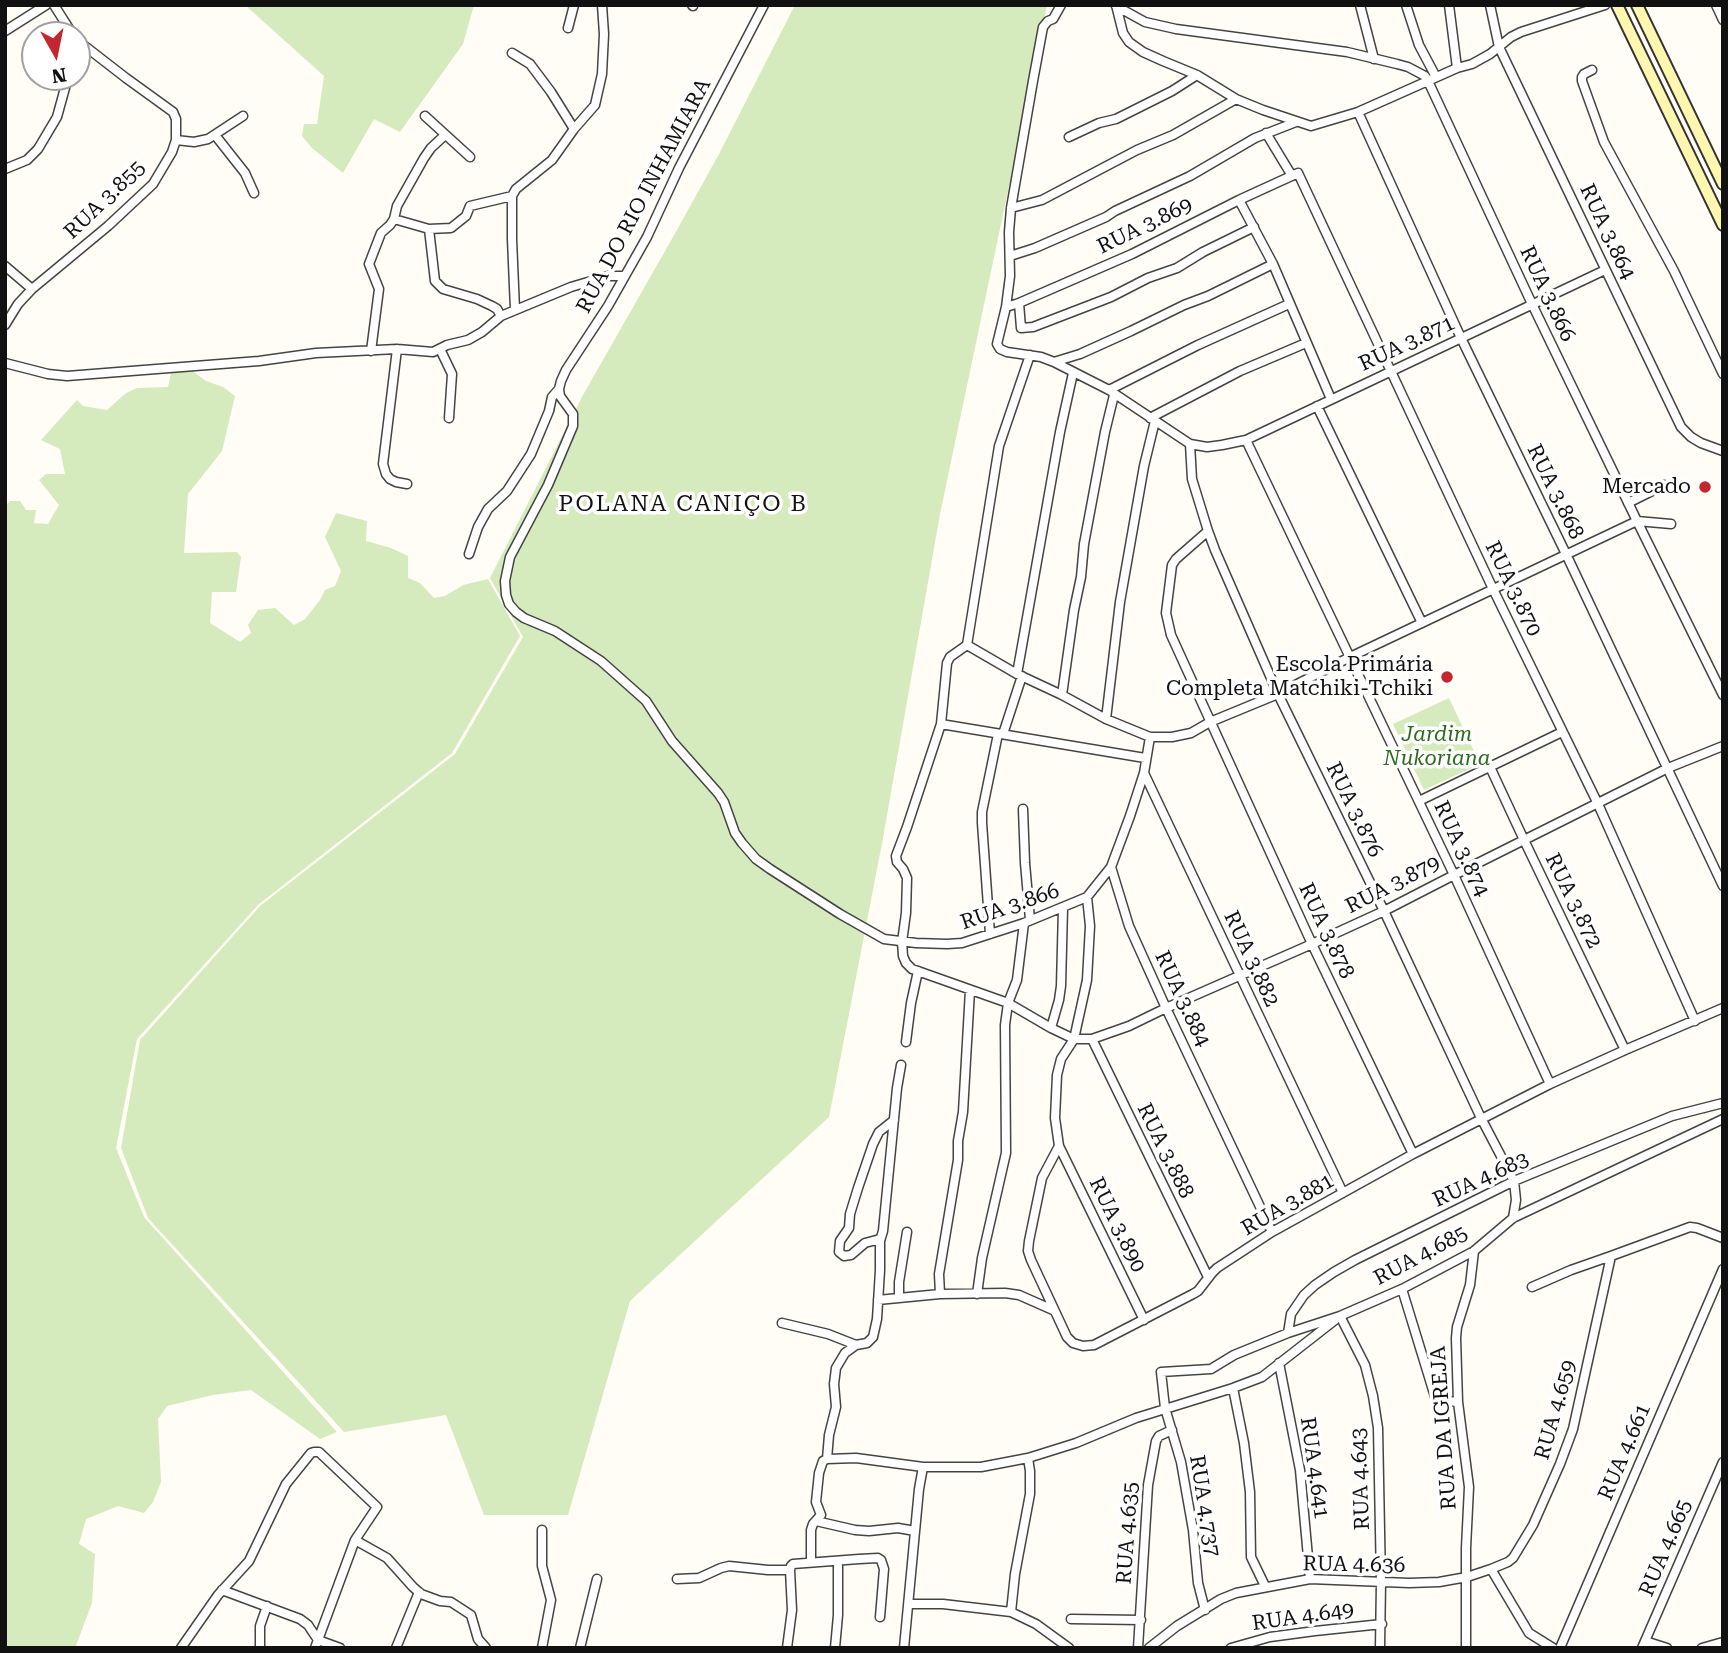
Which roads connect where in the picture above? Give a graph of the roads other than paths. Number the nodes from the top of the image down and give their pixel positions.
1 (46, 5) edge
2 (54, 5) edge
3 (574, 5) edge
4 (602, 5) edge
5 (764, 5) edge
6 (1061, 5) edge
7 (1360, 5) edge
8 (1406, 5) edge
9 (1449, 5) edge
10 (1490, 5) edge
11 (1605, 5) edge
12 (1617, 5) edge
13 (1637, 5) edge
14 (1716, 5) edge
15 (1116, 6) edge
16 (1723, 20) edge
17 (64, 21) edge
18 (568, 28) dead end
19 (5, 31) edge
20 (1499, 47) junction
21 (91, 51) edge
22 (512, 53) dead end
23 (1374, 58) junction
24 (1457, 68) junction
25 (1592, 70) dead end
26 (1197, 75) junction
27 (1432, 79) junction
28 (64, 91) edge
29 (1236, 99) junction
30 (1358, 112) junction
31 (243, 116) dead end
32 (425, 116) dead end
33 (1296, 122) junction
34 (574, 129) junction
35 (1266, 133) junction
36 (215, 135) junction
37 (445, 135) junction
38 (1069, 137) dead end
39 (176, 140) junction
40 (470, 157) dead end
41 (5, 169) edge
42 (1295, 175) junction
43 (1723, 184) edge
44 (254, 193) dead end
45 (512, 196) junction
46 (1239, 200) junction
47 (1011, 208) junction
48 (394, 219) junction
49 (1723, 225) edge
50 (1254, 227) junction
51 (429, 229) junction
52 (1010, 256) junction
53 (1273, 264) junction
54 (5, 266) edge
55 (1605, 270) junction
56 (624, 276) junction
57 (32, 289) junction
58 (1019, 303) junction
59 (1289, 303) junction
60 (1532, 304) junction
61 (1006, 307) junction
62 (515, 310) junction
63 (501, 316) junction
64 (5, 325) edge
65 (1461, 338) junction
66 (1306, 343) junction
67 (397, 349) junction
68 (440, 349) junction
69 (371, 351) junction
70 (1030, 355) junction
71 (1054, 362) junction
72 (5, 363) edge
73 (1390, 372) junction
74 (1073, 373) junction
75 (1723, 374) edge
76 (559, 389) junction
77 (1112, 393) junction
78 (1331, 399) junction
79 (1317, 406) junction
80 (449, 418) dead end
81 (1152, 420) junction
82 (1246, 439) junction
83 (1190, 444) junction
84 (1723, 452) edge
85 (407, 484) dead end
86 (1664, 485) dead end
87 (1628, 503) junction
88 (1637, 521) junction
89 (1671, 524) dead end
90 (1208, 531) junction
91 (469, 554) dead end
92 (1566, 554) junction
93 (1493, 589) junction
94 (1422, 623) junction
95 (967, 645) junction
96 (1350, 657) junction
97 (1019, 675) junction
98 (1278, 694) junction
99 (1062, 695) junction
100 (1723, 695) edge
101 (1106, 719) junction
102 (1209, 722) junction
103 (942, 723) junction
104 (1562, 732) junction
105 (1000, 734) junction
106 (1150, 737) junction
107 (1723, 746) edge
108 (1145, 758) junction
109 (1490, 767) junction
110 (1668, 768) junction
111 (1144, 773) junction
112 (1419, 801) junction
113 (1598, 804) junction
114 (1023, 809) dead end
115 (1524, 840) junction
116 (1111, 867) junction
117 (1454, 875) junction
118 (1723, 886) edge
119 (1087, 897) junction
120 (1063, 908) junction
121 (1384, 911) junction
122 (1027, 921) junction
123 (990, 934) junction
124 (902, 942) junction
125 (1312, 944) junction
126 (918, 971) junction
127 (1239, 975) junction
128 (970, 990) junction
129 (1008, 1003) junction
130 (1166, 1008) junction
131 (1723, 1008) edge
132 (1695, 1021) junction
133 (1051, 1028) junction
134 (1074, 1039) junction
135 (1092, 1040) junction
136 (906, 1042) dead end
137 (1625, 1050) junction
138 (901, 1065) dead end
139 (1550, 1084) junction
140 (1723, 1103) edge
141 (1481, 1118) junction
142 (1723, 1119) edge
143 (894, 1120) junction
144 (1059, 1146) junction
145 (1412, 1154) junction
146 (1514, 1181) junction
147 (1343, 1192) junction
148 (1513, 1218) junction
149 (907, 1232) dead end
150 (1272, 1232) junction
151 (1723, 1238) edge
152 (880, 1239) junction
153 (1474, 1251) junction
154 (1611, 1256) junction
155 (1723, 1269) edge
156 (1208, 1277) junction
157 (1532, 1287) dead end
158 (1402, 1289) junction
159 (940, 1294) junction
160 (977, 1294) junction
161 (899, 1298) junction
162 (878, 1300) junction
163 (1053, 1310) junction
164 (1340, 1316) junction
165 (1144, 1320) junction
166 (782, 1323) dead end
167 (1288, 1334) junction
168 (856, 1345) junction
169 (1279, 1363) junction
170 (1161, 1372) joint
171 (1233, 1388) junction
172 (1458, 1402) junction
173 (1166, 1408) junction
174 (1172, 1430) junction
175 (1028, 1458) junction
176 (827, 1459) junction
177 (1723, 1462) edge
178 (923, 1467) junction
179 (816, 1521) junction
180 (542, 1530) dead end
181 (915, 1531) junction
182 (355, 1540) junction
183 (838, 1561) junction
184 (811, 1562) junction
185 (1491, 1569) junction
186 (790, 1570) junction
187 (1467, 1577) junction
188 (597, 1579) dead end
189 (677, 1579) dead end
190 (1310, 1579) junction
191 (1381, 1582) junction
192 (1265, 1586) junction
193 (222, 1590) junction
194 (419, 1592) junction
195 (909, 1604) junction
196 (267, 1606) junction
197 (1205, 1610) junction
198 (1011, 1612) junction
199 (880, 1618) dead end
200 (1071, 1619) dead end
201 (1141, 1620) junction
202 (1382, 1624) junction
203 (1723, 1642) edge
204 (317, 1644) edge
205 (1644, 1644) edge
206 (181, 1648) edge
207 (260, 1648) edge
208 (340, 1648) edge
209 (396, 1648) edge
210 (486, 1648) edge
211 (542, 1648) edge
212 (580, 1648) edge
213 (788, 1648) edge
214 (835, 1648) edge
215 (904, 1648) edge
216 (1069, 1648) edge
217 (1138, 1648) edge
218 (1149, 1648) edge
219 (1231, 1648) edge
220 (1380, 1648) edge
221 (1466, 1648) edge
222 (1553, 1648) edge
223 (1560, 1648) edge
224 (1667, 1648) edge
225 (1702, 1648) edge

1 - 19 street
2 - 17 street
3 - 18 street
4 - 34 street
5 - 56 street, RUA DO RIO INHAMIARA
6 - 47 street
7 - 23 street
8 - 27 street, RUA 3.866
9 - 24 street
10 - 20 street, RUA 3.864
11 - 20 street
12 - 49 main road
13 - 43 main road
14 - 16 street
15 - 23 street
15 - 26 street
20 - 24 street
20 - 55 street, RUA 3.864
21 - 39 street
22 - 34 street
23 - 27 street
24 - 27 street
25 - 75 street
26 - 29 street
26 - 38 street
27 - 30 street
27 - 60 street, RUA 3.866
28 - 41 street
29 - 33 street
29 - 47 street
30 - 33 street
30 - 65 street, RUA 3.868
31 - 36 street
32 - 37 street
33 - 35 street
34 - 45 street
35 - 42 street, RUA 3.870
35 - 52 street
36 - 39 street
36 - 44 street
37 - 40 street
37 - 48 street
39 - 57 street, RUA 3.855
42 - 46 street, RUA 3.869
42 - 73 street, RUA 3.870
45 - 51 street
45 - 62 street
46 - 50 street
46 - 58 street, RUA 3.869
47 - 52 street
48 - 51 street
48 - 69 street
50 - 53 street
50 - 58 street
51 - 63 street
52 - 61 street
53 - 59 street
53 - 71 street
54 - 57 street
55 - 60 street, RUA 3.871
55 - 84 street, RUA 3.864
56 - 62 street
56 - 76 street, RUA DO RIO INHAMIARA
57 - 64 street, RUA 3.855
58 - 61 street, RUA 3.869
59 - 66 street
59 - 77 street
60 - 65 street, RUA 3.871
60 - 87 street, RUA 3.866
61 - 70 street
62 - 63 street
63 - 68 street
65 - 73 street, RUA 3.871
65 - 92 street, RUA 3.868
66 - 78 street
66 - 81 street
67 - 68 street
67 - 69 street
67 - 85 street
68 - 80 street
69 - 72 street
70 - 71 street
70 - 95 street
71 - 74 street
73 - 78 street, RUA 3.871
73 - 93 street, RUA 3.870
74 - 77 street
74 - 97 street
76 - 91 street, RUA DO RIO INHAMIARA
76 - 124 street
77 - 81 street
77 - 99 street
78 - 79 street, RUA 3.871
79 - 82 street, RUA 3.871
79 - 94 street
81 - 83 street
81 - 101 street
82 - 83 street, RUA 3.871
82 - 96 street, RUA 3.874
83 - 90 street, RUA 3.876
86 - 87 street
87 - 88 street, RUA 3.866
88 - 89 street
88 - 92 street
88 - 100 street, RUA 3.866
90 - 98 street, RUA 3.876
90 - 102 street, RUA 3.878
92 - 93 street
92 - 110 street, RUA 3.868
93 - 94 street
93 - 104 street, RUA 3.870
94 - 96 street
95 - 97 street
95 - 103 street
96 - 98 street
96 - 112 street, RUA 3.874
97 - 99 street
97 - 105 street
98 - 102 street
98 - 121 street, RUA 3.876
99 - 101 street
101 - 106 street
102 - 106 street
102 - 125 street, RUA 3.878
103 - 105 street
103 - 124 street
104 - 109 street
104 - 113 street, RUA 3.870
105 - 108 street
105 - 123 street
106 - 108 street, RUA 3.882
107 - 110 street, RUA 3.879
108 - 111 street, RUA 3.882
109 - 112 street
109 - 115 street, RUA 3.872
110 - 113 street, RUA 3.879
110 - 118 street, RUA 3.868
111 - 116 street
111 - 127 street, RUA 3.882
112 - 117 street, RUA 3.874
113 - 115 street, RUA 3.879
113 - 132 street, RUA 3.870
114 - 122 street
115 - 117 street, RUA 3.879
115 - 137 street, RUA 3.872
116 - 119 street
116 - 130 street, RUA 3.884
117 - 121 street, RUA 3.879
117 - 139 street, RUA 3.874
119 - 120 street, RUA 3.866
119 - 134 street
120 - 122 street, RUA 3.866
120 - 133 street
121 - 125 street, RUA 3.879
121 - 141 street, RUA 3.876
122 - 123 street, RUA 3.866
122 - 129 street
123 - 124 street, RUA 3.866
124 - 126 street
125 - 127 street, RUA 3.879
125 - 145 street, RUA 3.878
126 - 128 street, RUA 3.879
126 - 136 street
127 - 130 street, RUA 3.879
127 - 147 street, RUA 3.882
128 - 129 street, RUA 3.879
128 - 159 street
129 - 133 street, RUA 3.879
129 - 160 street
130 - 135 street, RUA 3.879
130 - 150 street, RUA 3.884
131 - 132 street, RUA 3.881
132 - 137 street, RUA 3.881
133 - 134 street, RUA 3.879
134 - 135 street, RUA 3.879
134 - 144 street
135 - 156 street, RUA 3.888
137 - 139 street, RUA 3.881
138 - 143 street
139 - 141 street, RUA 3.881
140 - 146 street, RUA 4.683
141 - 145 street, RUA 3.881
141 - 146 street, RUA 3.876
142 - 148 street, RUA 4.685
143 - 152 street
143 - 152 street
144 - 163 street, RUA 3.881
144 - 165 street, RUA 3.890
145 - 147 street, RUA 3.881
146 - 148 street
146 - 167 street, RUA 4.683
147 - 150 street, RUA 3.881
148 - 153 street, RUA 4.685
149 - 161 street
150 - 156 street, RUA 3.881
151 - 154 street
152 - 162 street
153 - 158 street, RUA 4.685
153 - 172 street, RUA DA IGREJA
154 - 157 street
154 - 185 street, RUA 4.659
155 - 223 street, RUA 4.661
156 - 165 street, RUA 3.881
158 - 164 street, RUA 4.685
158 - 172 street
159 - 160 street
159 - 161 street
160 - 163 street
161 - 162 street
162 - 168 street
163 - 165 street, RUA 3.881
164 - 167 street, RUA 4.685
164 - 169 street
164 - 191 street, RUA 4.643
166 - 168 street
167 - 170 street, RUA 4.685
168 - 176 street
169 - 171 street
169 - 190 street, RUA 4.641
170 - 173 street, RUA 4.737
171 - 173 street
171 - 192 street
172 - 187 street, RUA DA IGREJA
173 - 174 street, RUA 4.737
173 - 175 street
174 - 197 street, RUA 4.737
174 - 201 street, RUA 4.635
175 - 178 street
175 - 198 street
176 - 178 street
176 - 179 street
177 - 205 street, RUA 4.665
178 - 181 street
179 - 181 street
179 - 184 street
180 - 211 street
181 - 195 street
182 - 193 street
182 - 194 street
182 - 204 street
183 - 184 street
183 - 199 street
183 - 214 street
184 - 186 street
185 - 187 street, RUA 4.636
185 - 222 street
186 - 189 street
186 - 213 street
187 - 191 street, RUA 4.636
187 - 221 street, RUA DA IGREJA
188 - 212 street
190 - 191 street, RUA 4.636
190 - 192 street, RUA 4.636
191 - 202 street, RUA 4.643
192 - 197 street, RUA 4.636
193 - 196 street
193 - 206 street
194 - 209 street
194 - 210 street
195 - 198 street
195 - 215 street
196 - 204 street
196 - 207 street
197 - 218 street, RUA 4.636
198 - 216 street
200 - 201 street
201 - 217 street, RUA 4.635
202 - 219 street, RUA 4.649
202 - 220 street, RUA 4.643
203 - 225 street
204 - 208 street
205 - 224 street

